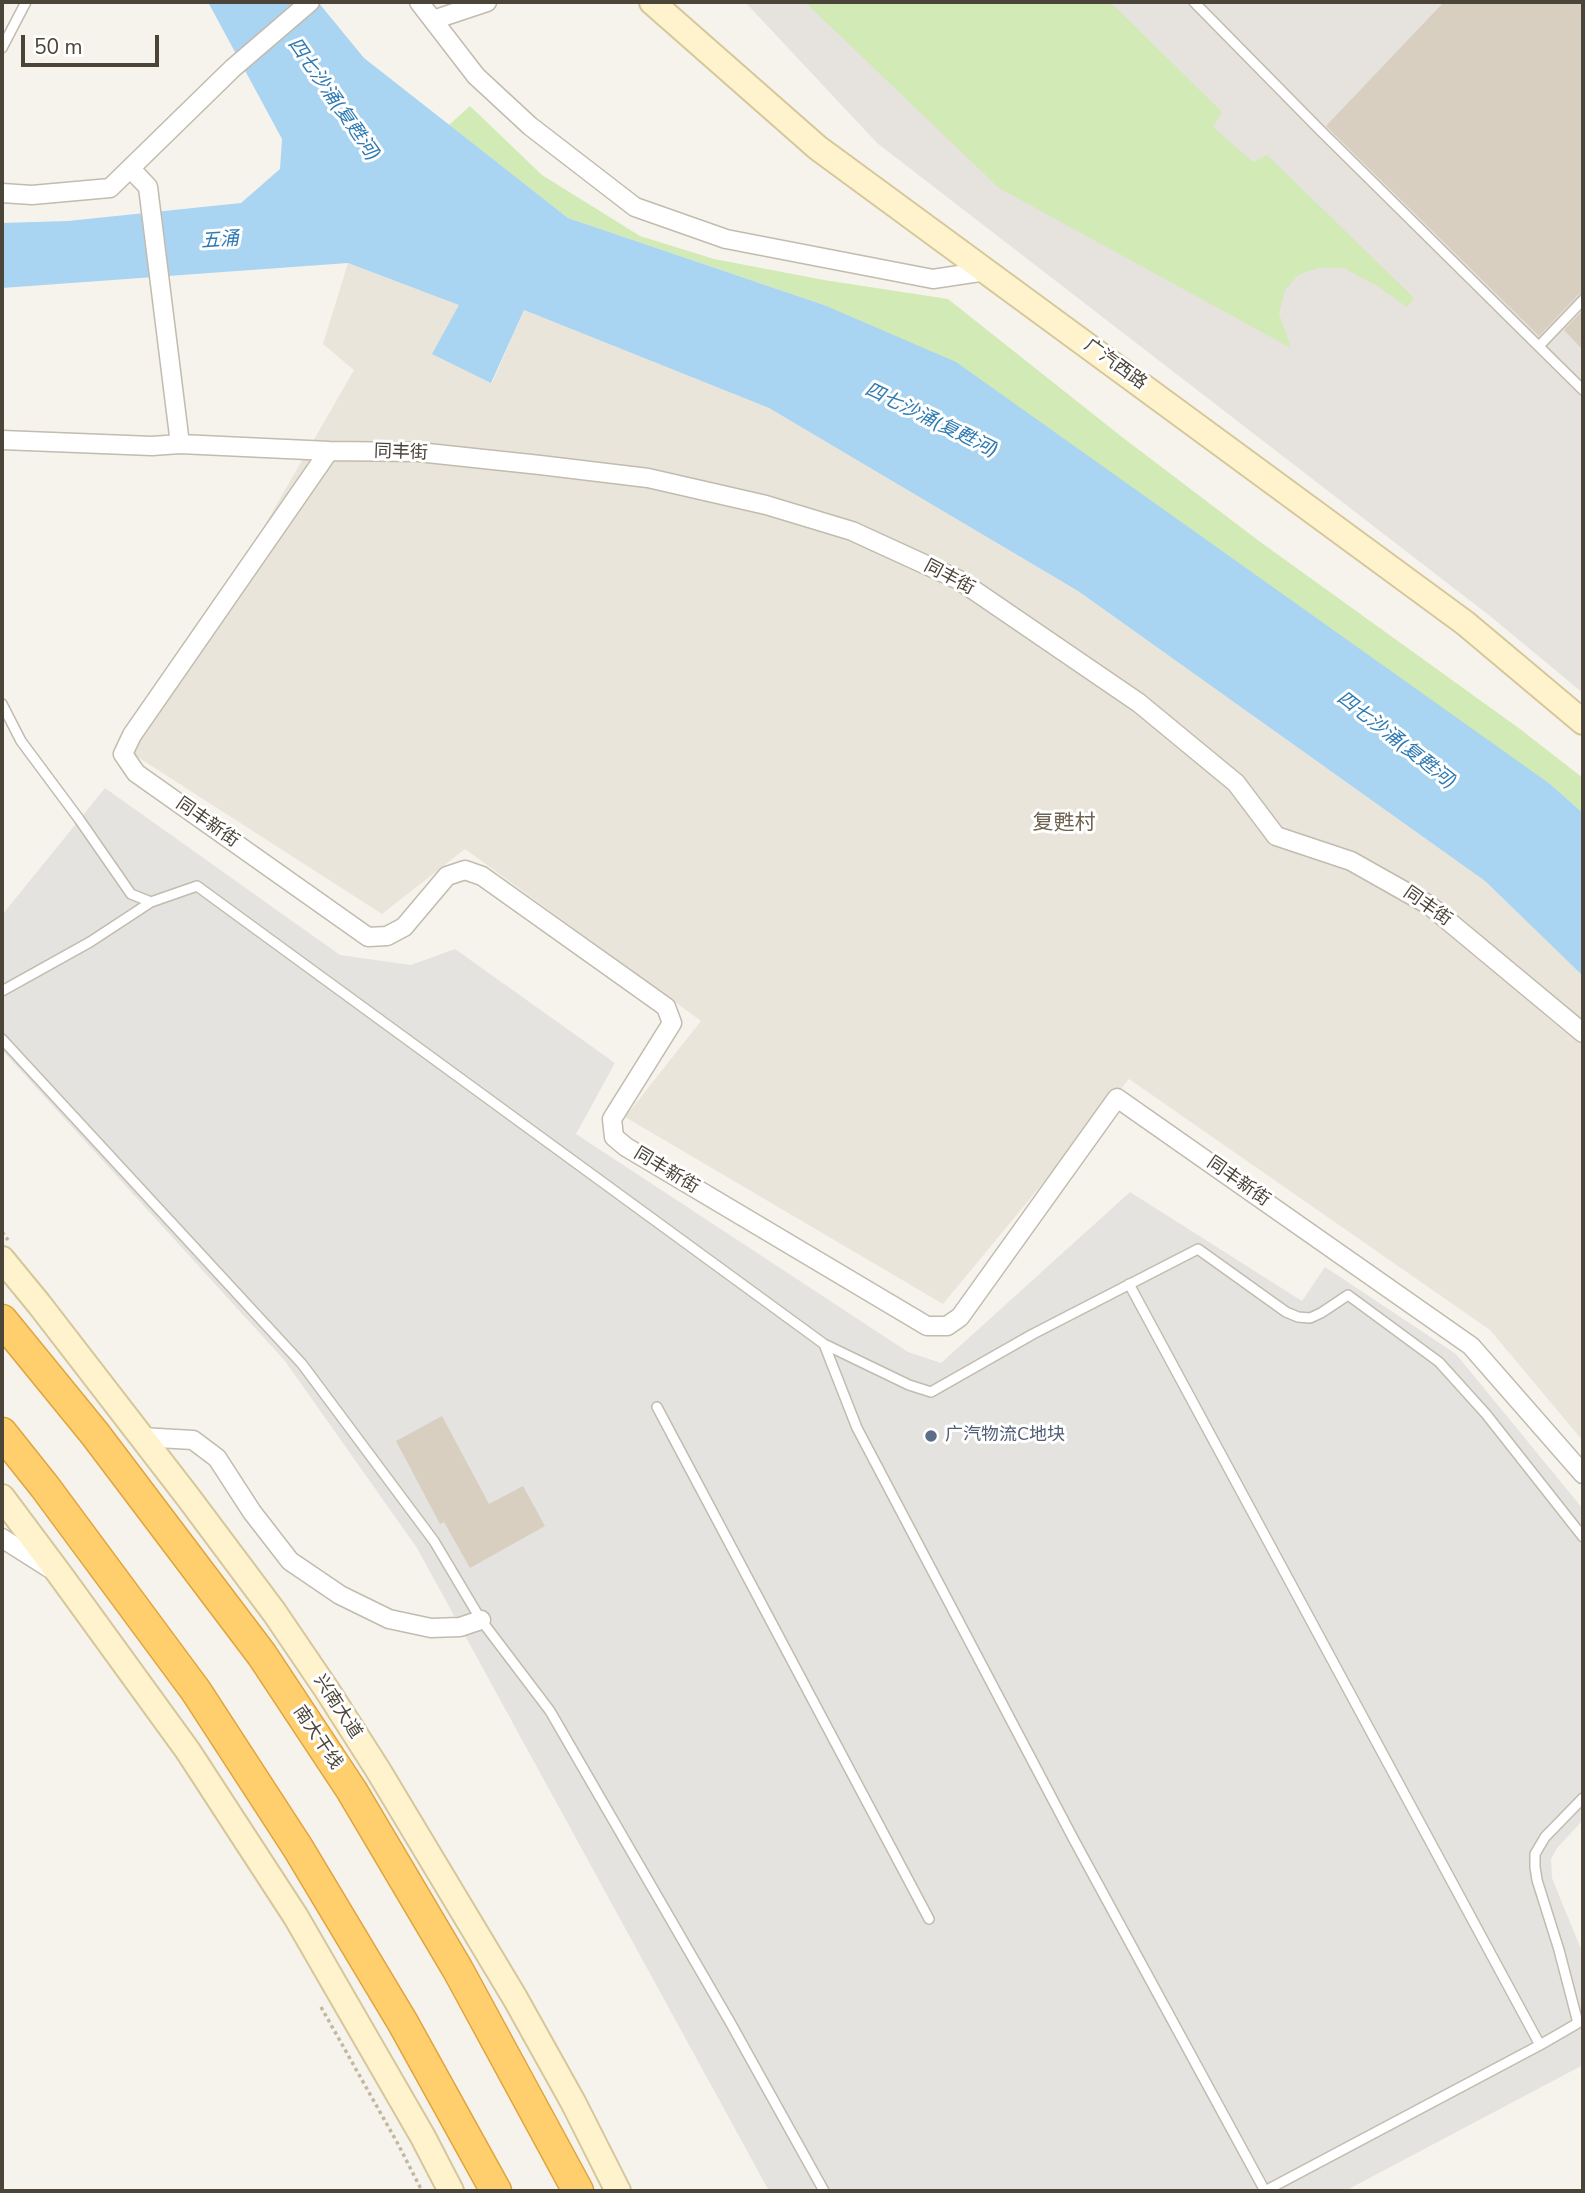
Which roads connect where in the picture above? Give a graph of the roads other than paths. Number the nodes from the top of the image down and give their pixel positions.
1 (26, 2) edge
2 (310, 2) edge
3 (419, 2) edge
4 (486, 2) edge
5 (652, 2) edge
6 (1194, 2) edge
7 (433, 20) junction
8 (2, 48) edge
9 (131, 169) junction
10 (2, 193) edge
11 (986, 271) junction
12 (1583, 300) edge
13 (1539, 346) junction
14 (1583, 390) edge
15 (2, 440) edge
16 (180, 444) junction
17 (329, 451) junction
18 (2, 704) edge
19 (1583, 722) edge
20 (151, 902) junction
21 (2, 991) edge
22 (1583, 1032) edge
23 (2, 1039) edge
24 (2, 1259) edge
25 (1129, 1284) junction
26 (2, 1320) edge
27 (824, 1344) junction
28 (657, 1407) dead end
29 (2, 1433) edge
30 (141, 1437) junction
31 (1583, 1474) edge
32 (2, 1497) edge
33 (1583, 1537) edge
34 (2, 1538) edge
35 (61, 1576) junction
36 (481, 1620) junction
37 (1583, 1798) edge
38 (929, 1919) dead end
39 (1541, 2045) junction
40 (577, 2188) edge
41 (451, 2191) edge
42 (496, 2191) edge
43 (618, 2191) edge
44 (824, 2191) edge
45 (1265, 2191) edge

1 - 8 lane
2 - 9 street
3 - 7 street
4 - 7 street
5 - 11 main road, 广汽西路
6 - 13 lane
7 - 11 street
9 - 10 street
9 - 16 street
11 - 19 main road, 广汽西路
12 - 13 lane
13 - 14 lane
15 - 16 street, 同丰街
16 - 17 street, 同丰街
17 - 22 street, 同丰街
17 - 31 street, 同丰新街
18 - 20 lane
20 - 21 lane
20 - 27 lane
23 - 36 lane
24 - 30 main road, 兴南大道
25 - 27 lane
25 - 33 lane
25 - 39 lane
26 - 40 highway, 南大干线
27 - 45 lane
28 - 38 lane
29 - 42 highway
30 - 36 street
30 - 43 main road, 兴南大道
32 - 35 main road
34 - 35 street
35 - 41 main road
36 - 44 lane
37 - 39 lane
39 - 45 lane

